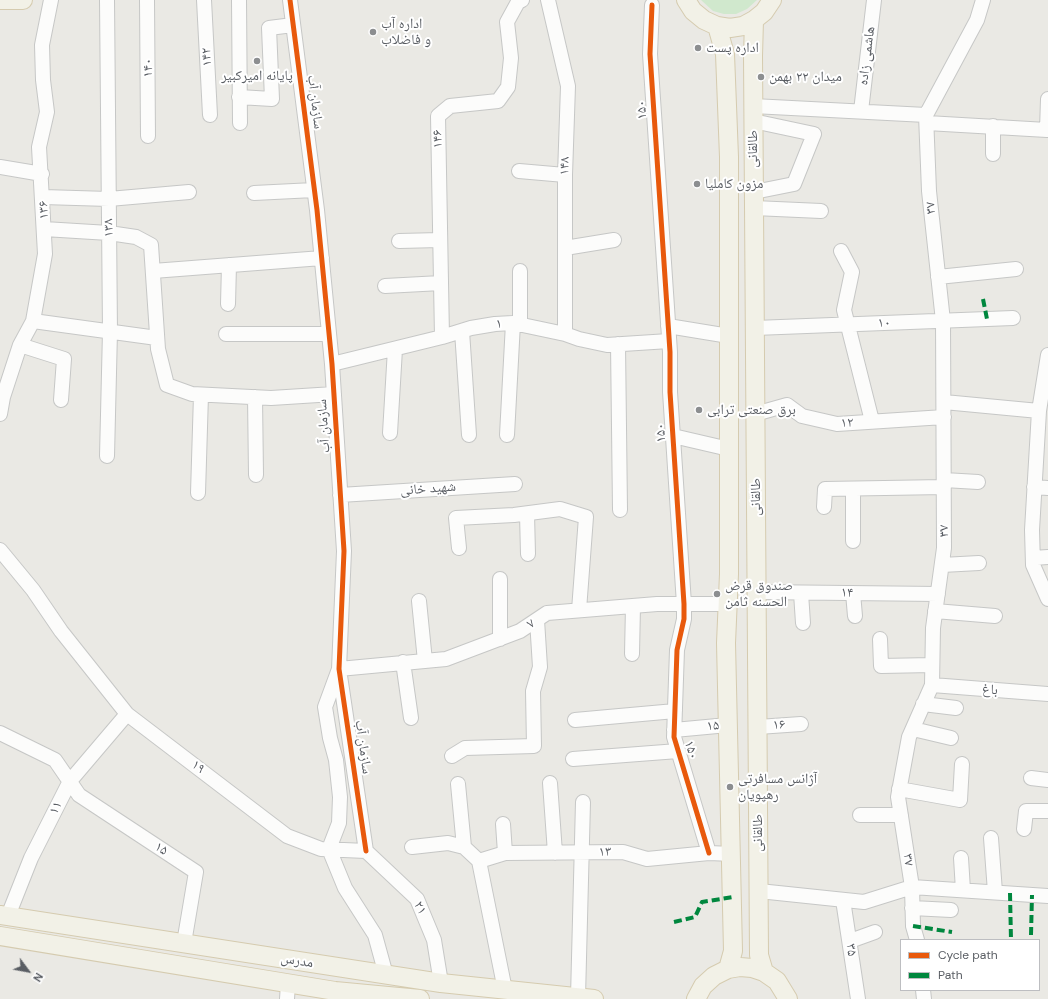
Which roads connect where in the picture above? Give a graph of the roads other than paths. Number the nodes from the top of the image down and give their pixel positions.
1 (0, 0) edge
2 (23, 0) edge
3 (51, 0) edge
4 (108, 0) edge
5 (148, 0) edge
6 (204, 0) edge
7 (239, 0) edge
8 (290, 0) edge
9 (522, 0) edge
10 (548, 0) edge
11 (686, 0) edge
12 (772, 0) edge
13 (874, 0) edge
14 (983, 0) edge
15 (652, 6) dead end
16 (754, 20) junction
17 (293, 25) junction
18 (717, 26) junction
19 (725, 54) junction
20 (753, 56) junction
21 (239, 97) junction
22 (1048, 99) edge
23 (861, 111) junction
24 (753, 113) junction
25 (210, 115) dead end
26 (926, 119) junction
27 (240, 123) dead end
28 (993, 126) junction
29 (148, 136) dead end
30 (993, 154) dead end
31 (0, 167) edge
32 (518, 171) dead end
33 (42, 174) junction
34 (565, 175) junction
35 (314, 190) junction
36 (189, 192) dead end
37 (254, 193) dead end
38 (43, 197) junction
39 (109, 199) junction
40 (754, 200) junction
41 (821, 211) dead end
42 (44, 229) junction
43 (109, 233) junction
44 (440, 240) junction
45 (614, 240) dead end
46 (399, 241) dead end
47 (565, 248) junction
48 (841, 251) dead end
49 (322, 258) junction
50 (229, 265) junction
51 (1016, 269) dead end
52 (153, 271) junction
53 (520, 271) dead end
54 (938, 277) junction
55 (441, 283) junction
56 (385, 286) dead end
57 (228, 304) dead end
58 (1013, 318) dead end
59 (33, 321) junction
60 (943, 321) junction
61 (517, 324) junction
62 (848, 325) junction
63 (668, 326) junction
64 (754, 328) junction
65 (110, 331) junction
66 (462, 331) junction
67 (226, 334) dead end
68 (329, 334) junction
69 (565, 334) junction
70 (729, 336) junction
71 (442, 337) junction
72 (157, 338) junction
73 (669, 341) junction
74 (618, 344) junction
75 (20, 345) junction
76 (395, 348) junction
77 (1048, 355) edge
78 (332, 364) junction
79 (201, 394) junction
80 (334, 394) junction
81 (255, 397) junction
82 (61, 400) dead end
83 (944, 402) junction
84 (1039, 411) junction
85 (0, 414) edge
86 (755, 414) junction
87 (944, 417) junction
88 (872, 421) junction
89 (1043, 427) edge
90 (390, 433) dead end
91 (507, 435) dead end
92 (469, 436) dead end
93 (673, 436) junction
94 (729, 449) junction
95 (107, 456) dead end
96 (1042, 461) edge
97 (256, 475) dead end
98 (978, 482) dead end
99 (944, 483) junction
100 (515, 484) dead end
101 (1041, 487) edge
102 (853, 489) junction
103 (198, 493) dead end
104 (340, 495) junction
105 (824, 508) dead end
106 (620, 510) dead end
107 (527, 514) junction
108 (853, 541) dead end
109 (459, 548) dead end
110 (0, 550) edge
111 (528, 554) dead end
112 (1048, 557) edge
113 (1033, 558) junction
114 (979, 563) dead end
115 (942, 565) junction
116 (500, 580) dead end
117 (757, 592) junction
118 (801, 593) junction
119 (854, 593) junction
120 (938, 594) junction
121 (1048, 598) edge
122 (419, 601) dead end
123 (684, 604) junction
124 (728, 604) junction
125 (633, 606) junction
126 (579, 610) junction
127 (935, 611) junction
128 (855, 616) dead end
129 (995, 616) dead end
130 (537, 620) junction
131 (803, 623) dead end
132 (500, 639) junction
133 (880, 639) dead end
134 (632, 654) dead end
135 (425, 661) junction
136 (403, 662) junction
137 (932, 665) junction
138 (339, 669) junction
139 (932, 685) junction
140 (1048, 694) edge
141 (923, 704) junction
142 (956, 708) dead end
143 (675, 711) junction
144 (127, 714) junction
145 (411, 718) dead end
146 (575, 720) dead end
147 (801, 724) dead end
148 (728, 725) junction
149 (758, 727) junction
150 (913, 729) junction
151 (674, 730) junction
152 (0, 733) edge
153 (951, 738) dead end
154 (678, 751) junction
155 (452, 756) dead end
156 (573, 759) dead end
157 (962, 764) dead end
158 (1031, 778) dead end
159 (1048, 780) edge
160 (70, 781) junction
161 (550, 783) dead end
162 (458, 784) dead end
163 (899, 789) junction
164 (583, 802) dead end
165 (1048, 811) edge
166 (860, 815) dead end
167 (900, 815) junction
168 (503, 824) dead end
169 (1024, 829) dead end
170 (991, 838) dead end
171 (412, 847) dead end
172 (464, 847) junction
173 (329, 849) junction
174 (366, 852) junction
175 (505, 853) junction
176 (555, 853) junction
177 (582, 853) junction
178 (710, 853) junction
179 (732, 854) junction
180 (961, 858) dead end
181 (479, 861) junction
182 (912, 887) junction
183 (963, 890) junction
184 (759, 891) junction
185 (995, 892) junction
186 (1048, 896) edge
187 (843, 900) junction
188 (912, 908) junction
189 (951, 910) dead end
190 (4, 915) edge
191 (81, 927) junction
192 (875, 932) dead end
193 (0, 937) edge
194 (917, 939) edge
195 (850, 941) junction
196 (0, 942) edge
197 (184, 943) junction
198 (80, 950) junction
199 (728, 969) junction
200 (764, 972) junction
201 (386, 975) junction
202 (441, 983) junction
203 (505, 990) junction
204 (288, 991) edge
205 (397, 998) edge
206 (586, 998) edge
207 (420, 999) edge
208 (696, 999) edge
209 (788, 999) edge
210 (858, 999) edge

1 - 2 main road
3 - 33 street, ۱۳۶
4 - 39 street, ۱۳۸
5 - 29 street, ۱۴۰
6 - 25 street, ۱۴۲
7 - 21 street
8 - 17 street, سازمان آب
9 - 44 street, ۱۴۶
10 - 34 street, ۱۴۸
11 - 18 main road
12 - 16 main road
13 - 23 street, هاشمی زاده
14 - 26 street
15 - 63 street, ۱۵۰
16 - 18 main road
16 - 20 main road, طالقانی
17 - 21 street
17 - 35 street, سازمان آب
18 - 19 main road, طالقانی
19 - 20 main road
19 - 70 main road, طالقانی
20 - 24 main road, طالقانی
21 - 27 street
22 - 28 street
23 - 24 street
23 - 26 street
24 - 40 main road, طالقانی
24 - 40 street
26 - 28 street
26 - 54 street, ۳۷
28 - 30 street
31 - 33 street
32 - 34 street
33 - 38 street, ۱۳۶
34 - 47 street, ۱۴۸
35 - 37 street
35 - 49 street, سازمان آب
36 - 39 street
38 - 39 street
38 - 42 street, ۱۳۶
39 - 43 street, ۱۳۸
40 - 41 street
40 - 64 main road, طالقانی
42 - 43 street
42 - 59 street, ۱۳۶
43 - 52 street
43 - 65 street, ۱۳۸
44 - 46 street
44 - 55 street, ۱۴۶
45 - 47 street
47 - 69 street, ۱۴۸
48 - 62 street
49 - 50 street
49 - 68 street, سازمان آب
50 - 52 street
50 - 57 street
51 - 54 street
52 - 72 street
53 - 61 street
54 - 60 street, ۳۷
55 - 56 street
55 - 71 street, ۱۴۶
58 - 60 street, ۱۰
59 - 65 street
59 - 75 street, ۱۳۶
60 - 62 street, ۱۰
60 - 83 street, ۳۷
61 - 66 street, ۱
61 - 69 street, ۱
61 - 91 street
62 - 64 street, ۱۰
62 - 88 street
63 - 70 street
63 - 73 street, ۱۵۰
64 - 86 main road, طالقانی
65 - 72 street
65 - 95 street, ۱۳۸
66 - 71 street, ۱
66 - 92 street
67 - 68 street
68 - 78 street, سازمان آب
69 - 74 street, ۱
70 - 94 main road, طالقانی
71 - 76 street, ۱
72 - 79 street
73 - 74 street, ۱
73 - 93 street, ۱۵۰
74 - 106 street
75 - 82 street
75 - 85 street, ۱۳۶
76 - 78 street, ۱
76 - 90 street
77 - 84 street
78 - 80 street, سازمان آب
79 - 81 street
79 - 103 street
80 - 81 street
80 - 104 street, سازمان آب
81 - 97 street
83 - 84 street
83 - 87 street, ۳۷
84 - 89 street
86 - 88 street, ۱۲
86 - 117 main road, طالقانی
87 - 88 street, ۱۲
87 - 99 street, ۳۷
89 - 96 street
93 - 94 street
93 - 123 street, ۱۵۰
94 - 124 main road, طالقانی
96 - 101 street
98 - 99 street
99 - 102 street
99 - 115 street, ۳۷
100 - 104 street, شهید خانی
101 - 113 street
102 - 105 street
102 - 108 street
104 - 138 street, سازمان آب
107 - 109 street
107 - 111 street
107 - 126 street
110 - 144 street, ۱۹
112 - 113 street
113 - 121 street
114 - 115 street
115 - 120 street, ۳۷
116 - 132 street
117 - 118 street, ۱۴
117 - 149 main road, طالقانی
118 - 119 street, ۱۴
118 - 131 street
119 - 120 street, ۱۴
119 - 128 street
120 - 127 street, ۳۷
122 - 135 street
123 - 124 street, ۷
123 - 125 street, ۷
123 - 143 street, ۱۵۰
124 - 148 main road, طالقانی
125 - 126 street, ۷
125 - 134 street
126 - 130 street, ۷
127 - 129 street
127 - 137 street, ۳۷
130 - 132 street, ۷
130 - 155 street
132 - 135 street, ۷
133 - 137 street
135 - 136 street, ۷
136 - 138 street, ۷
136 - 145 street
137 - 139 street, ۳۷
138 - 173 street, سازمان آب
138 - 174 street, سازمان آب
139 - 140 street, باغ
139 - 141 street, ۳۷
141 - 142 street
141 - 150 street, ۳۷
143 - 146 street
143 - 151 street, ۱۵۰
144 - 160 street, ۱۱
144 - 173 street, ۱۹
147 - 149 street, ۱۶
148 - 151 street, ۱۵
148 - 179 main road, طالقانی
149 - 184 main road, طالقانی
150 - 153 street
150 - 163 street, ۳۷
151 - 154 street, ۱۵۰
152 - 160 street
154 - 156 street
154 - 178 street, ۱۵۰
157 - 163 street
158 - 159 street
160 - 190 street, ۱۱
160 - 197 street, ۱۵
161 - 176 street
162 - 172 street
163 - 167 street, ۳۷
164 - 177 street
165 - 169 street
166 - 167 street
167 - 182 street, ۳۷
168 - 175 street
170 - 185 street
171 - 172 street
172 - 181 street
173 - 174 street, ۱۹
173 - 201 street
174 - 202 street, ۲۱
175 - 176 street, ۱۳
175 - 181 street, ۱۳
176 - 177 street, ۱۳
177 - 178 street, ۱۳
177 - 206 street
178 - 179 street, ۱۳
179 - 199 main road, طالقانی
180 - 183 street
181 - 203 street
182 - 183 street
182 - 187 street
182 - 188 street, ۳۷
183 - 185 street
184 - 187 street
184 - 200 main road, طالقانی
185 - 186 street
187 - 195 street, ۳۵
188 - 189 street
188 - 194 street, ۳۷
190 - 191 main road, مدرس
191 - 197 main road, مدرس
191 - 198 main road
192 - 195 street
193 - 196 street
193 - 198 main road, مدرس
195 - 210 street, ۳۵
197 - 201 main road, مدرس
198 - 204 main road, مدرس
199 - 200 main road
199 - 208 main road
200 - 209 main road
201 - 202 main road, مدرس
202 - 203 main road, مدرس
203 - 206 main road, مدرس
204 - 205 main road, مدرس
205 - 207 main road, مدرس

